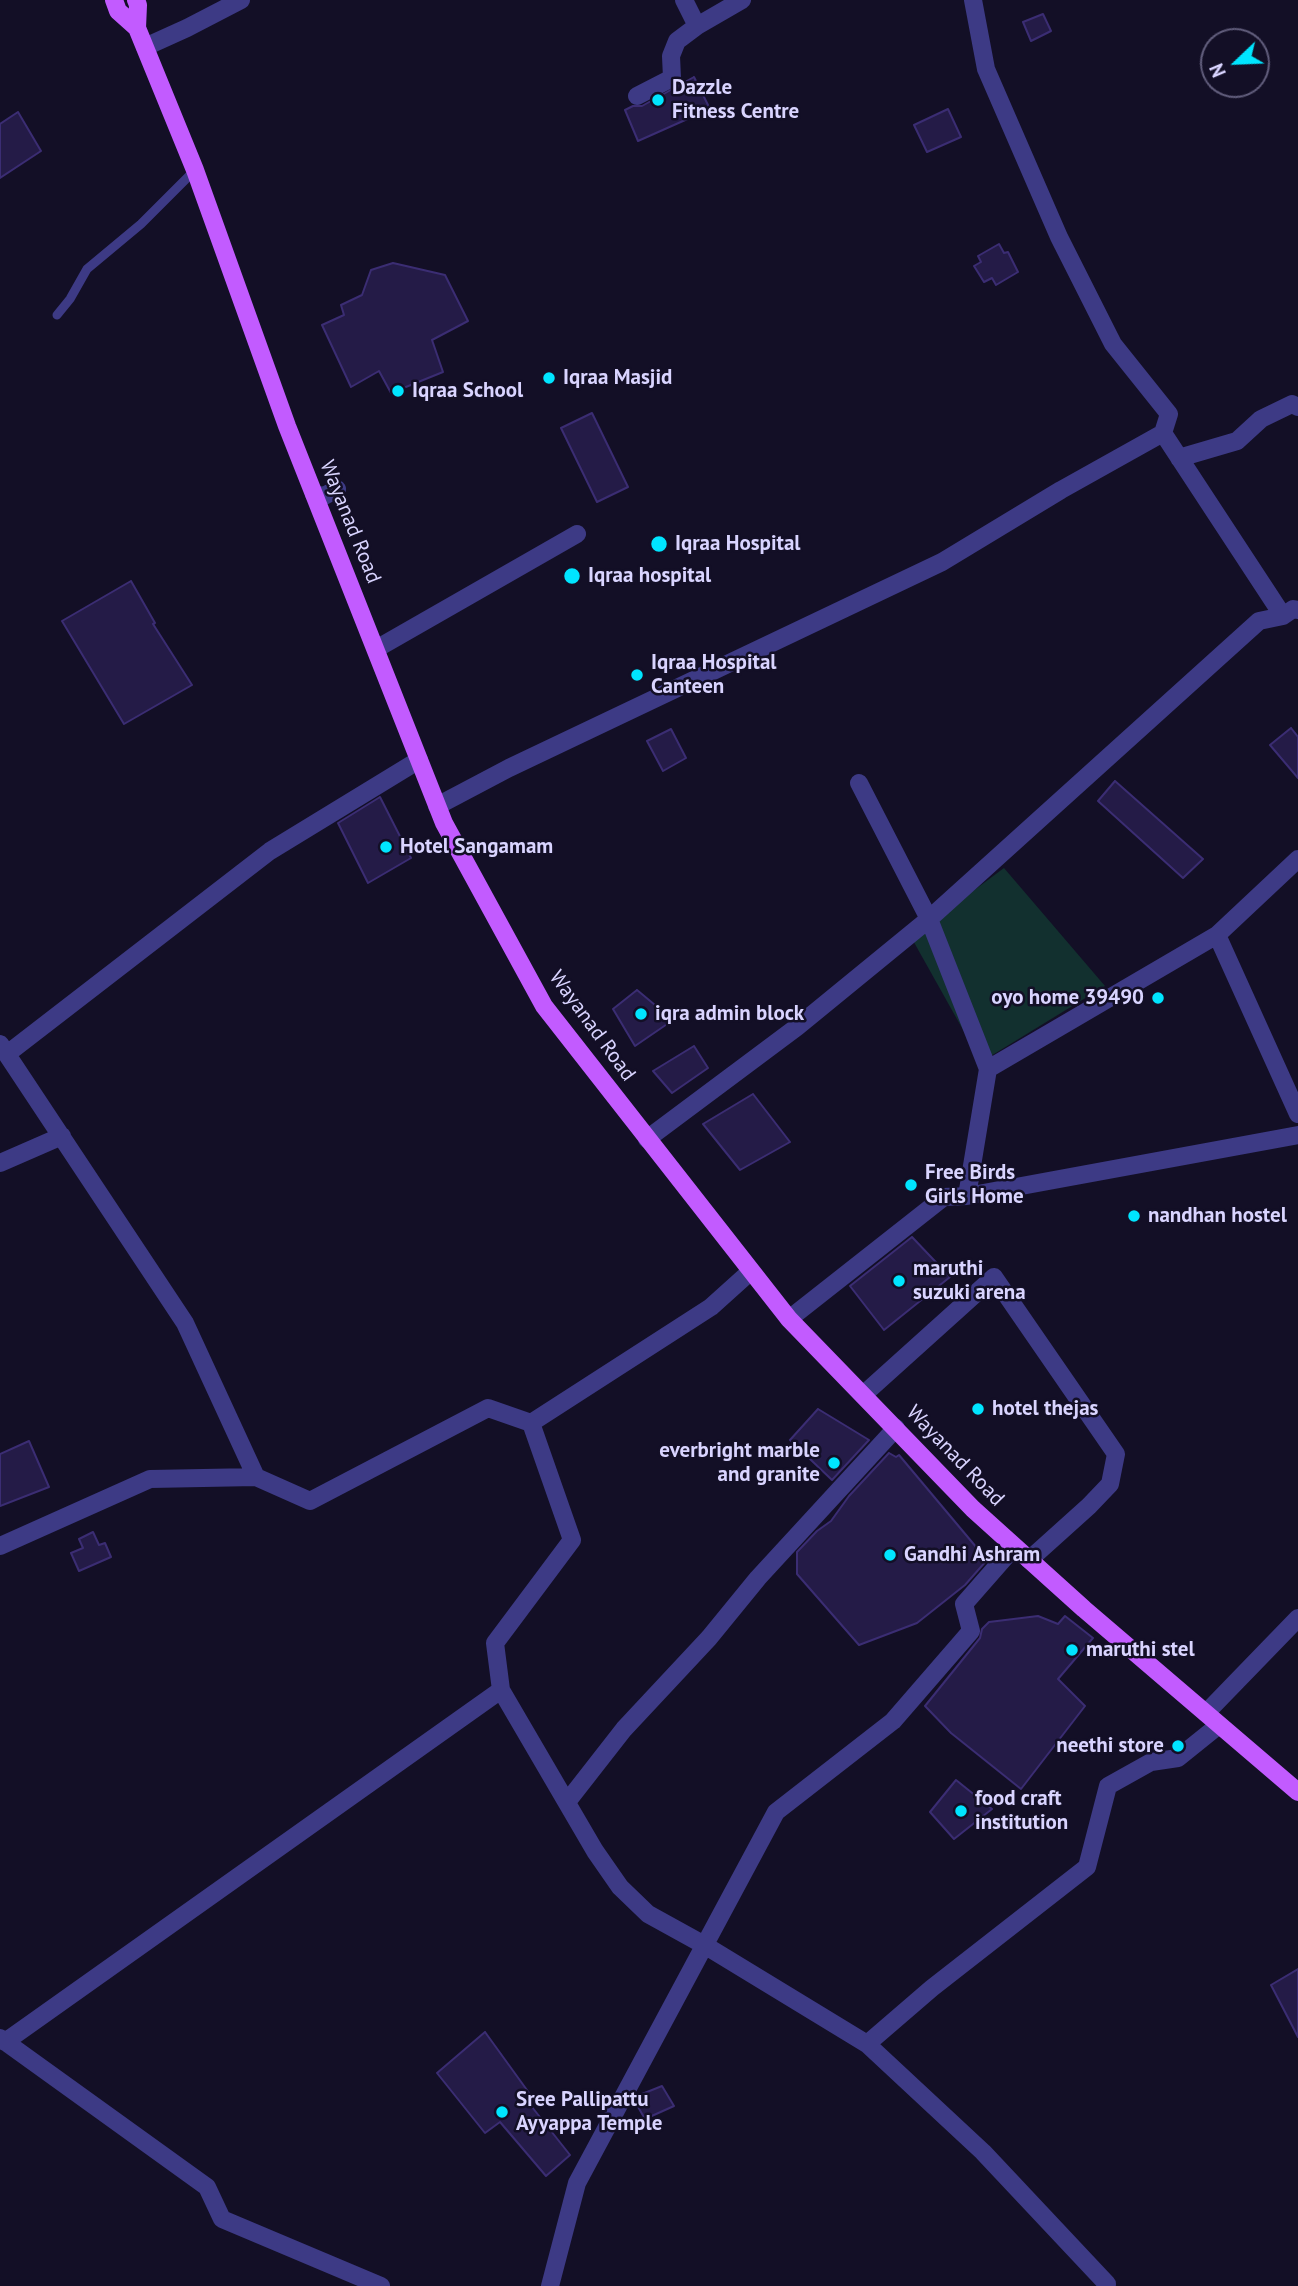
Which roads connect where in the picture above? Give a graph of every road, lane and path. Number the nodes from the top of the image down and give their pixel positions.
1 (114, 0) edge
2 (136, 0) edge
3 (241, 0) edge
4 (684, 0) edge
5 (742, 0) edge
6 (973, 0) edge
7 (697, 26) junction
8 (137, 28) junction
9 (145, 47) junction
10 (637, 96) dead end
11 (195, 170) junction
12 (57, 314) dead end
13 (1298, 407) edge
14 (1163, 433) junction
15 (1179, 458) junction
16 (337, 489) dead end
17 (314, 494) junction
18 (577, 534) dead end
19 (1291, 613) edge
20 (376, 649) junction
21 (419, 760) junction
22 (859, 783) dead end
23 (437, 806) junction
24 (1298, 859) edge
25 (929, 919) junction
26 (1217, 935) junction
27 (4, 1049) edge
28 (988, 1069) junction
29 (1298, 1114) edge
30 (1298, 1135) edge
31 (62, 1136) junction
32 (647, 1139) junction
33 (0, 1163) edge
34 (968, 1195) junction
35 (751, 1271) junction
36 (789, 1319) junction
37 (863, 1395) junction
38 (531, 1423) junction
39 (896, 1428) junction
40 (256, 1477) junction
41 (0, 1546) edge
42 (1014, 1547) junction
43 (1029, 1560) junction
44 (1298, 1618) edge
45 (501, 1690) junction
46 (1212, 1719) junction
47 (1298, 1792) edge
48 (567, 1802) junction
49 (706, 1946) junction
50 (3, 2040) edge
51 (867, 2044) junction
52 (1107, 2284) dead end
53 (381, 2286) edge
54 (550, 2286) edge

1 - 8 main road
2 - 8 main road, Wayanad Road
3 - 9 street
4 - 7 street
5 - 7 street
6 - 14 street
7 - 10 street
8 - 9 main road, Wayanad Road
9 - 11 main road, Wayanad Road
11 - 12 lane
11 - 17 main road, Wayanad Road
13 - 15 street
14 - 15 street
14 - 23 street
15 - 19 street
16 - 17 street
17 - 20 main road, Wayanad Road
18 - 20 street
19 - 25 street
20 - 21 main road, Wayanad Road
21 - 23 main road, Wayanad Road
21 - 27 street
22 - 25 street
23 - 32 main road, Wayanad Road
24 - 26 street
25 - 28 street
25 - 32 street
26 - 28 street
26 - 29 street
27 - 31 street
28 - 34 street
30 - 34 street
31 - 33 street
31 - 40 street
32 - 35 main road, Wayanad Road
34 - 36 street
35 - 36 main road, Wayanad Road
35 - 38 street
36 - 37 main road, Wayanad Road
37 - 39 main road, Wayanad Road
37 - 43 street
38 - 40 street
38 - 45 street
39 - 42 main road, Wayanad Road
39 - 48 street
40 - 41 street
42 - 43 main road, Wayanad Road
42 - 49 street
43 - 46 main road, Wayanad Road
44 - 46 street
45 - 48 street
45 - 50 street
46 - 47 main road, Wayanad Road
46 - 51 street
48 - 49 street
49 - 51 street
49 - 54 street
50 - 53 street
51 - 52 street

